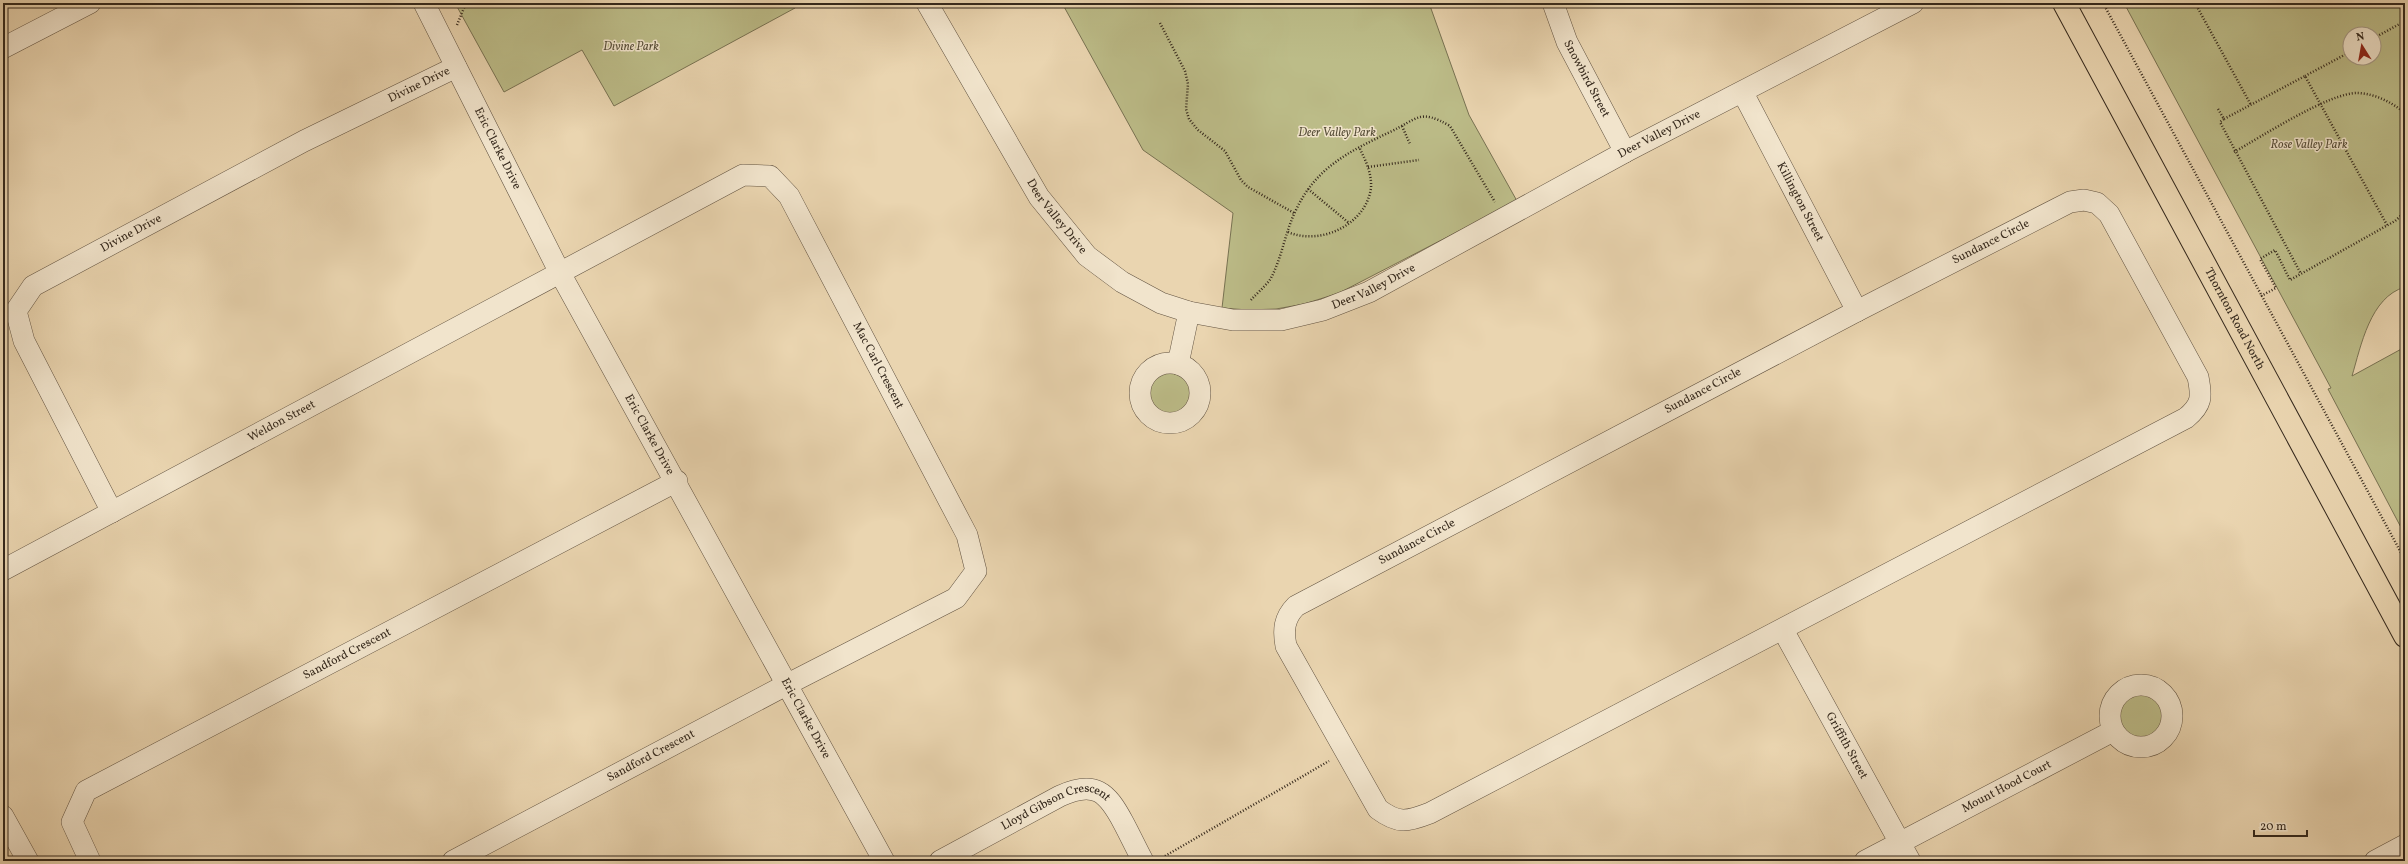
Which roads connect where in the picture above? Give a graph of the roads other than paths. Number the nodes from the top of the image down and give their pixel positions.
1 (90, 3) edge
2 (424, 3) edge
3 (927, 3) edge
4 (1553, 3) edge
5 (1914, 3) edge
6 (2064, 3) edge
7 (3, 48) edge
8 (456, 67) junction
9 (1743, 93) junction
10 (1625, 152) junction
11 (560, 273) junction
12 (1857, 311) junction
13 (1189, 312) junction
14 (1178, 364) dead end
15 (677, 481) junction
16 (112, 512) junction
17 (3, 570) edge
18 (1783, 630) junction
19 (2405, 636) edge
20 (786, 685) junction
21 (2113, 731) dead end
22 (3, 816) edge
23 (1899, 842) junction
24 (2405, 845) edge
25 (28, 861) edge
26 (90, 861) edge
27 (453, 861) edge
28 (884, 861) edge
29 (940, 861) edge
30 (1143, 861) edge
31 (1865, 861) edge
32 (1910, 861) edge
33 (2375, 861) edge

1 - 7 street
2 - 8 street, Eric Clarke Drive
3 - 13 street, Deer Valley Drive
4 - 10 street, Snowbird Street
5 - 9 street, Deer Valley Drive
6 - 19 main road, Thornton Road North
8 - 11 street, Eric Clarke Drive
8 - 16 street, Divine Drive
9 - 10 street, Deer Valley Drive
9 - 12 street, Killington Street
10 - 13 street, Deer Valley Drive
11 - 15 street, Eric Clarke Drive
11 - 16 street, Weldon Street
11 - 20 street, Mac Carl Crescent
12 - 18 street, Sundance Circle
12 - 18 street, Sundance Circle
13 - 14 street
15 - 20 street, Eric Clarke Drive
15 - 26 street, Sandford Crescent
16 - 17 street, Weldon Street
18 - 23 street, Griffith Street
20 - 27 street, Sandford Crescent
20 - 28 street, Eric Clarke Drive
21 - 23 street, Mount Hood Court
22 - 25 street
23 - 31 street, Mount Hood Court
23 - 32 street, Griffith Street
24 - 33 street
29 - 30 street, Lloyd Gibson Crescent

